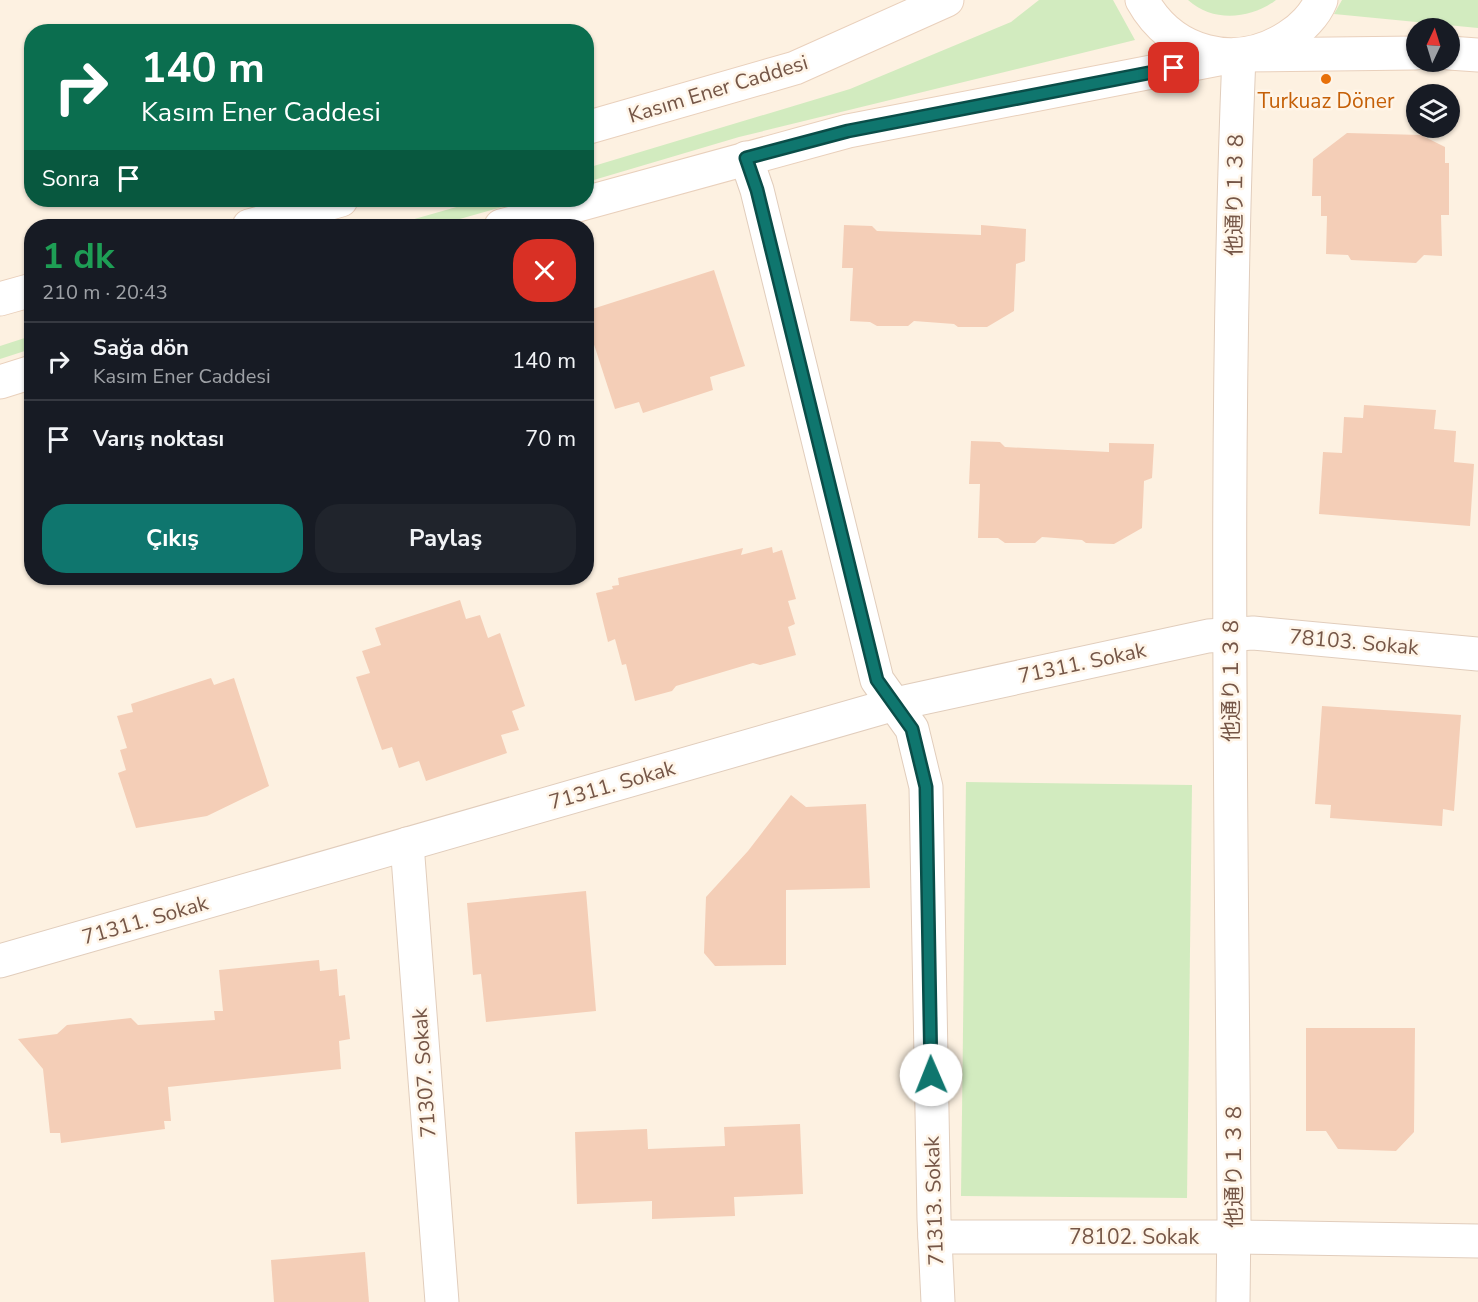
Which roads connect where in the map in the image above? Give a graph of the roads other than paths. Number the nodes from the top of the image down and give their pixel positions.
1 (947, 0) edge
2 (1142, 0) edge
3 (1321, 0) edge
4 (1406, 53) edge
5 (1460, 54) edge
6 (1239, 55) junction
7 (1478, 55) edge
8 (594, 126) edge
9 (746, 158) junction
10 (594, 200) edge
11 (316, 207) edge
12 (569, 207) edge
13 (274, 219) edge
14 (526, 219) edge
15 (24, 292) edge
16 (0, 299) edge
17 (24, 374) edge
18 (0, 382) edge
19 (1230, 634) junction
20 (1478, 654) edge
21 (895, 704) junction
22 (407, 844) junction
23 (0, 962) edge
24 (1234, 1237) junction
25 (934, 1238) junction
26 (1478, 1240) edge
27 (442, 1302) edge
28 (938, 1302) edge
29 (1233, 1302) edge

1 - 8 street, Kasım Ener Caddesi
2 - 6 street
3 - 6 street
4 - 6 street
5 - 7 street
6 - 9 street
6 - 19 street, 他通り１３８
9 - 10 street
9 - 21 street, 71313. Sokak
11 - 13 street
12 - 14 street
15 - 16 street
17 - 18 street
19 - 20 street, 78103. Sokak
19 - 21 street, 71311. Sokak
19 - 24 street, 他通り１３８
21 - 22 street, 71311. Sokak
21 - 25 street, 71313. Sokak
22 - 23 street, 71311. Sokak
22 - 27 street, 71307. Sokak
24 - 25 street, 78102. Sokak
24 - 26 street, 78102. Sokak
24 - 29 street, 他通り１３８
25 - 28 street, 71313. Sokak

